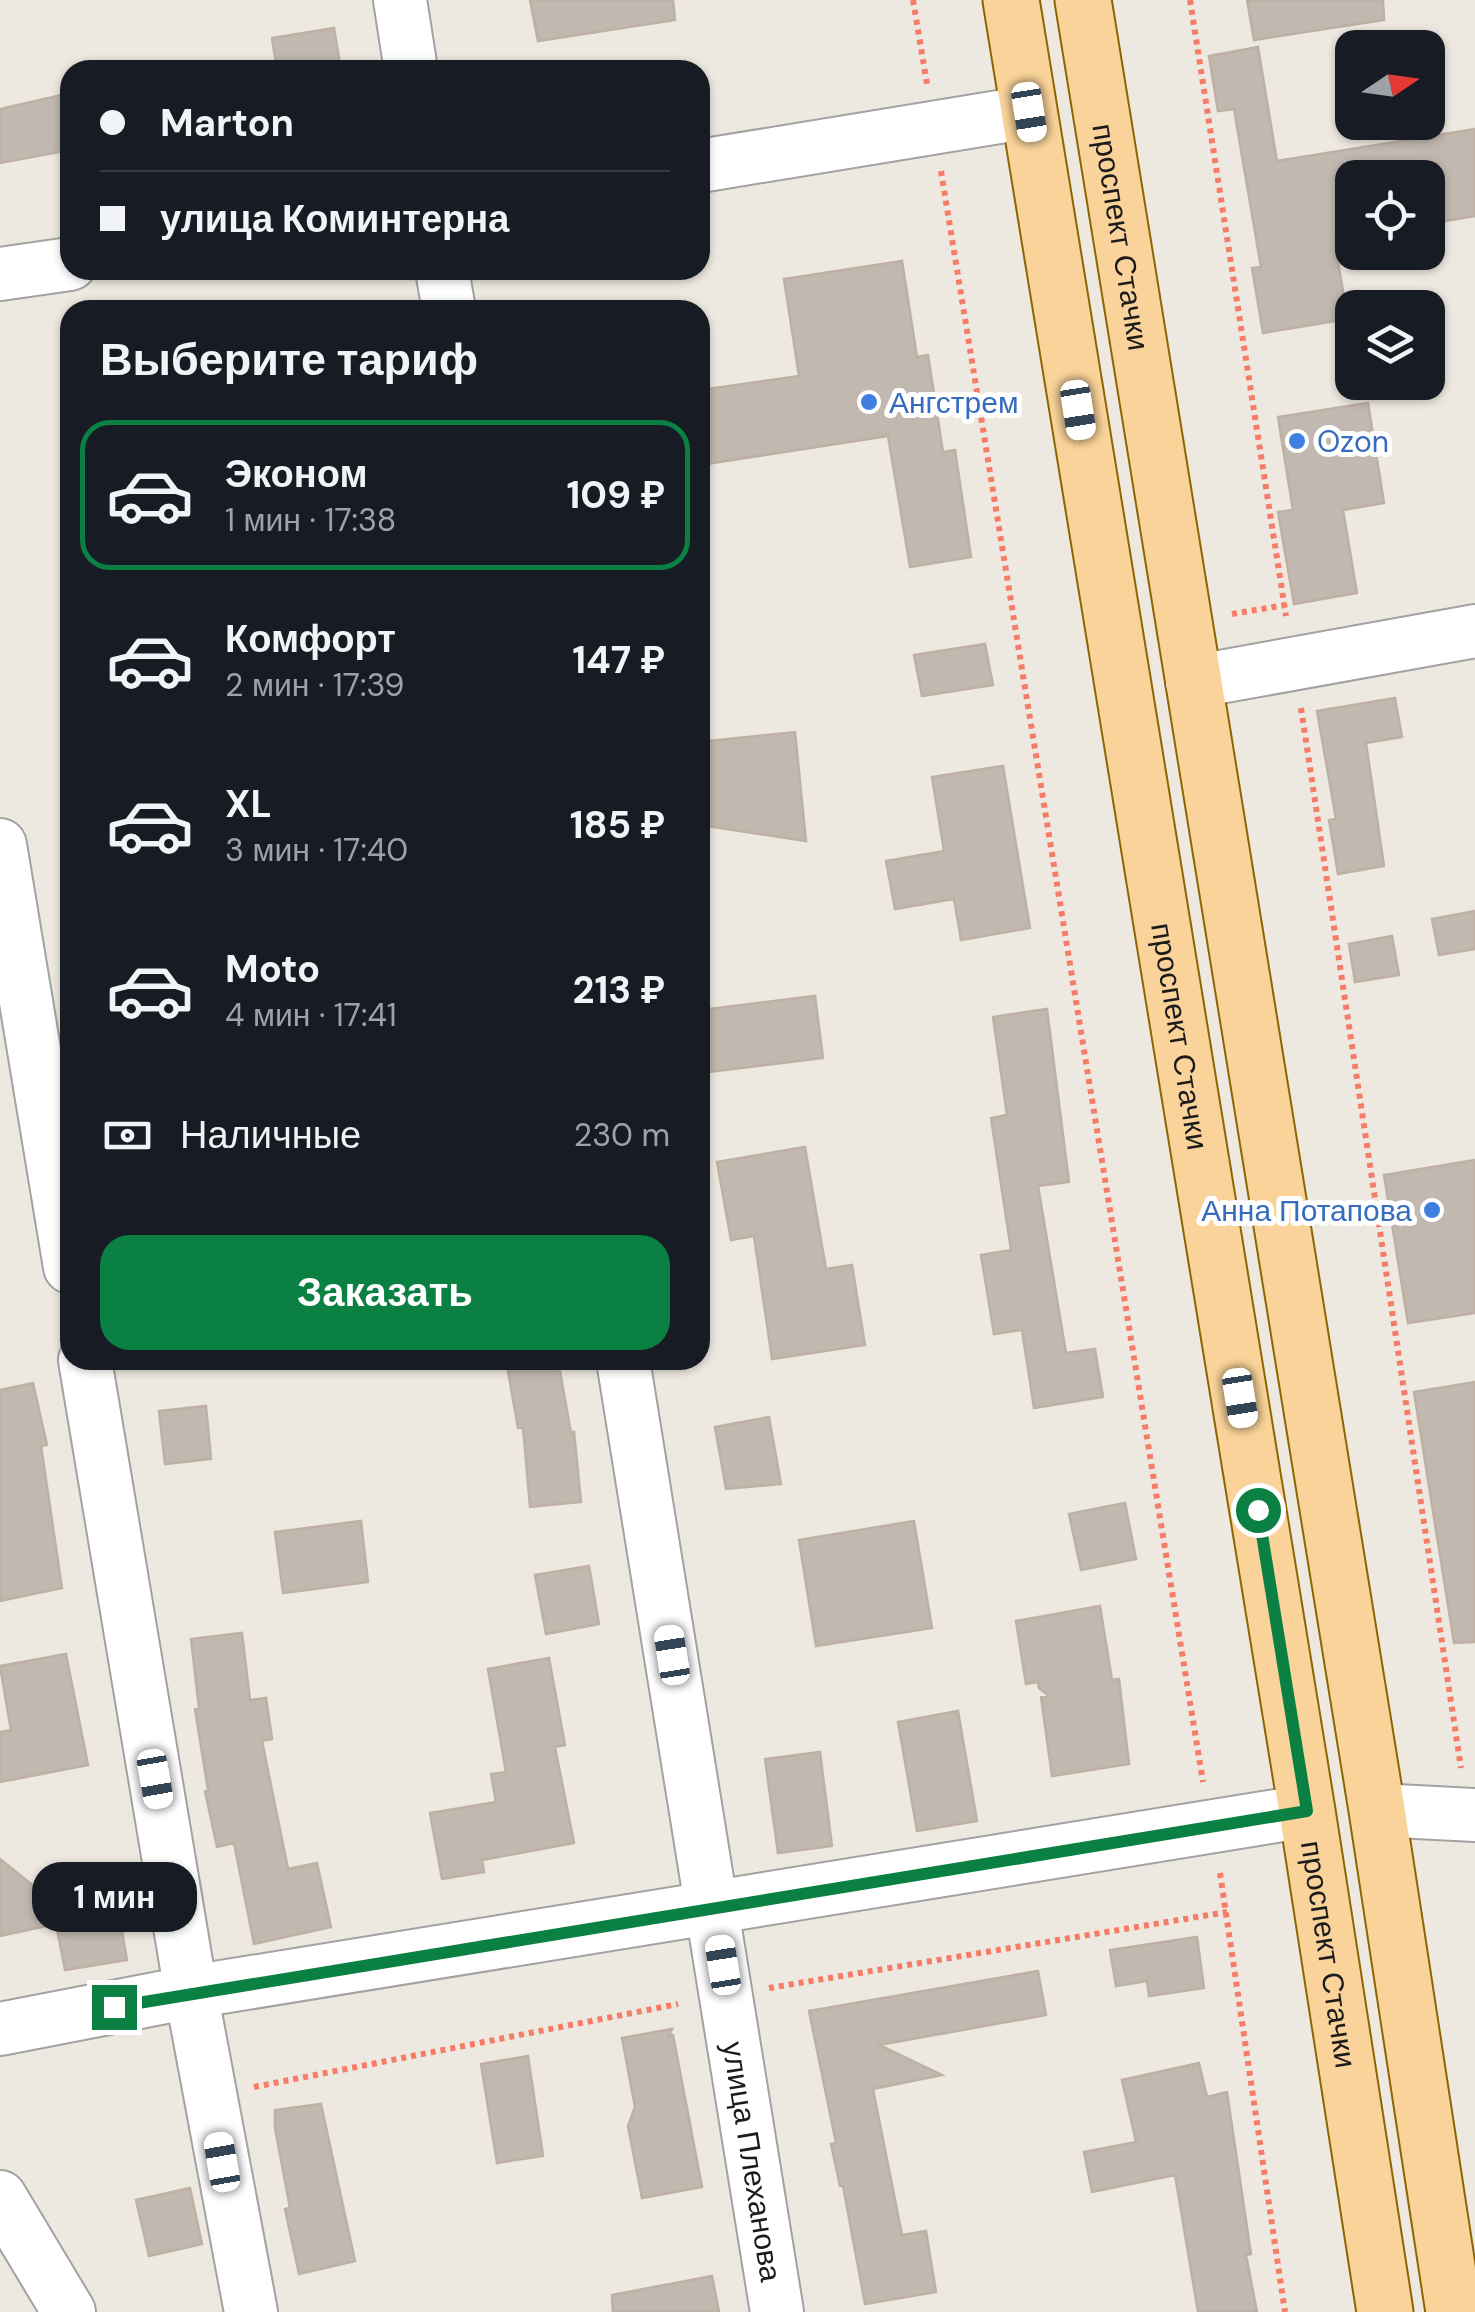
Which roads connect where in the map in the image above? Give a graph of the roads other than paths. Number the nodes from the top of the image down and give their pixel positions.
1 (400, 0) edge
2 (1011, 0) edge
3 (1083, 0) edge
4 (409, 60) edge
5 (1029, 112) junction
6 (710, 164) edge
7 (60, 265) edge
8 (0, 274) edge
9 (1475, 631) edge
10 (1192, 682) junction
11 (0, 845) edge
12 (60, 1207) edge
13 (88, 1370) edge
14 (625, 1370) edge
15 (1377, 1810) junction
16 (1307, 1811) junction
17 (1472, 1814) edge
18 (714, 1906) junction
19 (190, 1992) junction
20 (0, 2029) edge
21 (0, 2196) edge
22 (69, 2312) edge
23 (251, 2312) edge
24 (777, 2312) edge
25 (1385, 2312) edge
26 (1454, 2312) edge

1 - 4 street
2 - 5 main road, проспект Стачки
3 - 10 main road, проспект Стачки
5 - 6 street
5 - 16 main road, проспект Стачки
7 - 8 street
9 - 10 street
10 - 15 main road, проспект Стачки
11 - 12 street
13 - 19 street
14 - 18 street, улица Плеханова
15 - 17 street
15 - 26 main road, проспект Стачки
16 - 18 street
16 - 25 main road, проспект Стачки
18 - 19 street
18 - 24 street, улица Плеханова
19 - 20 street
19 - 23 street
21 - 22 street

